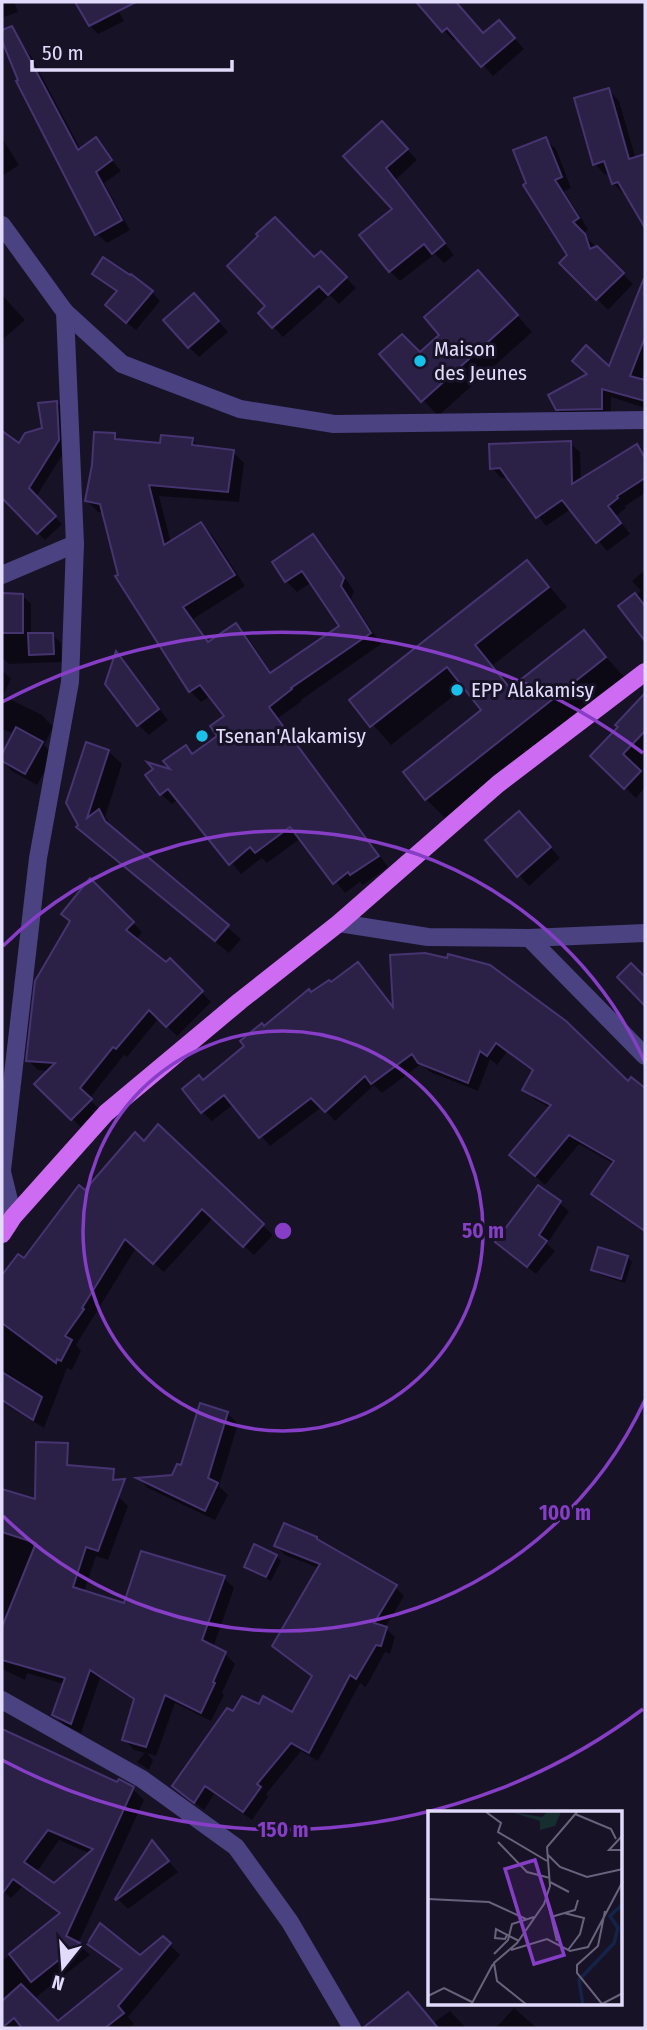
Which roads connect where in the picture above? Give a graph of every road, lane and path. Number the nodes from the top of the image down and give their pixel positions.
1 (2, 225) edge
2 (65, 312) junction
3 (645, 420) edge
4 (75, 544) junction
5 (2, 575) edge
6 (645, 672) edge
7 (339, 923) junction
8 (645, 933) edge
9 (528, 938) junction
10 (645, 1056) edge
11 (2, 1171) edge
12 (13, 1217) junction
13 (2, 1234) edge
14 (2, 1700) edge
15 (352, 2028) edge

1 - 2 street
2 - 3 street
2 - 4 street
4 - 5 street
4 - 11 street
6 - 7 main road
7 - 9 street
7 - 12 main road
8 - 9 street
9 - 10 street
11 - 12 street
12 - 13 main road
14 - 15 street

